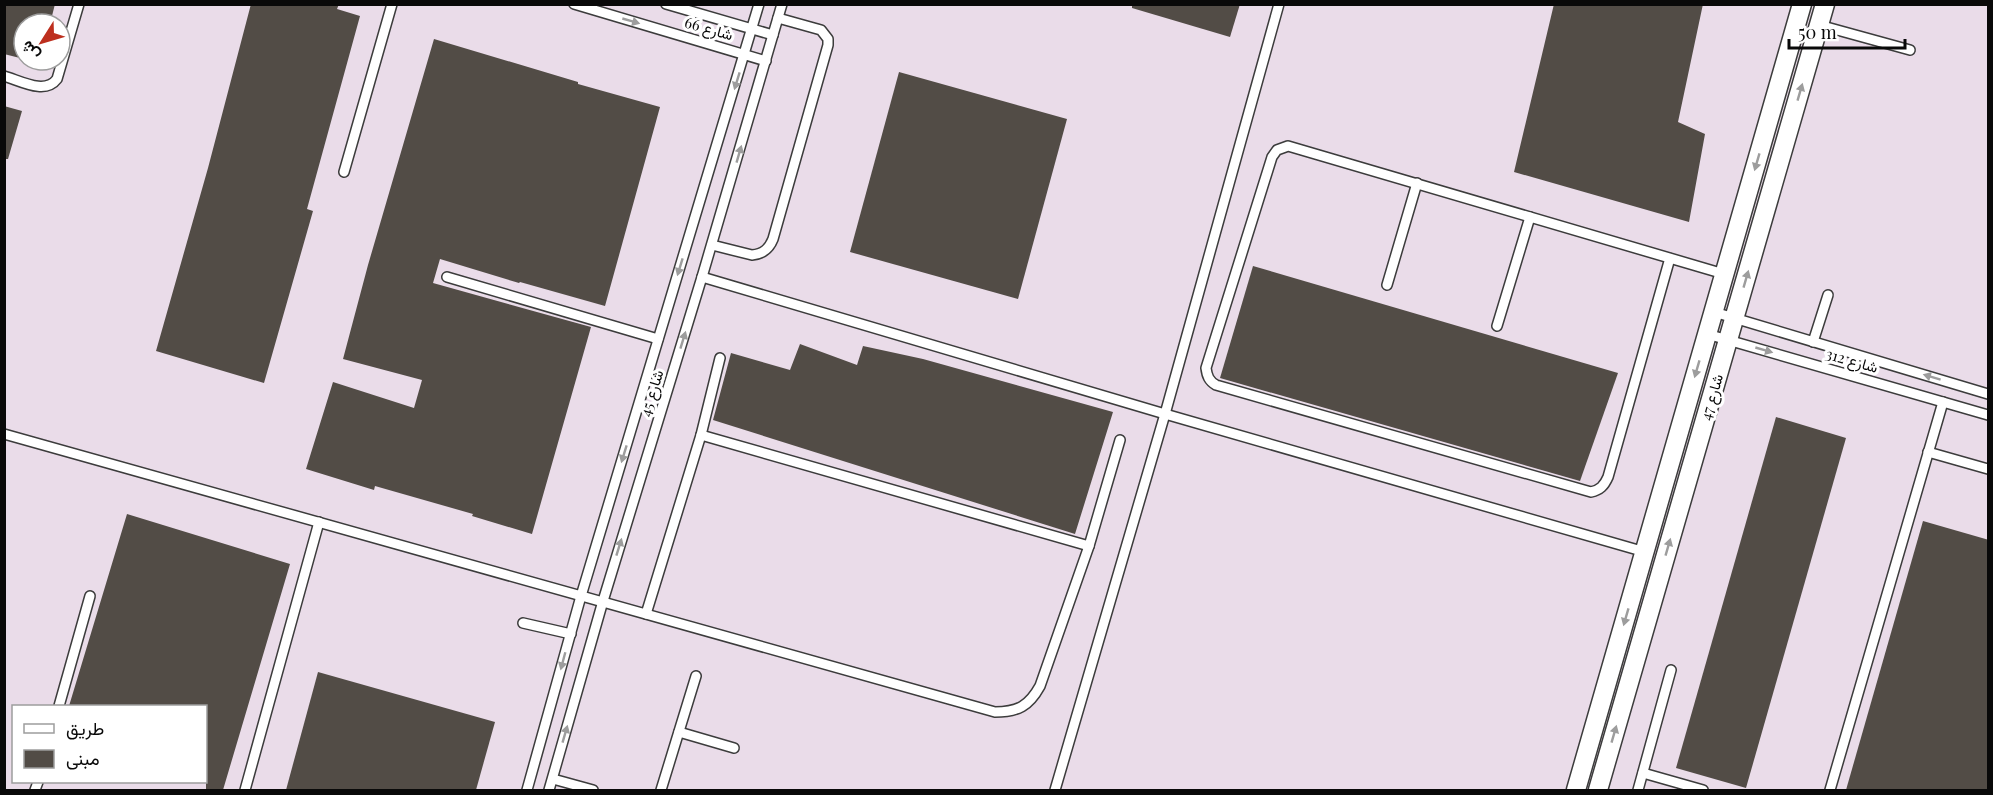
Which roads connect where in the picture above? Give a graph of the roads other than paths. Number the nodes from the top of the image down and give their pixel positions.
1 (79, 4) edge
2 (392, 4) edge
3 (574, 4) edge
4 (666, 4) edge
5 (759, 4) edge
6 (782, 4) edge
7 (1279, 4) edge
8 (1802, 4) edge
9 (1825, 4) edge
10 (778, 18) junction
11 (1819, 25) junction
12 (752, 29) junction
13 (773, 35) junction
14 (1910, 50) dead end
15 (745, 54) junction
16 (766, 61) junction
17 (4, 76) edge
18 (344, 172) dead end
19 (1417, 183) junction
20 (1530, 217) junction
21 (712, 245) junction
22 (1670, 258) junction
23 (1724, 274) junction
24 (447, 277) dead end
25 (702, 277) junction
26 (1387, 285) dead end
27 (1828, 295) dead end
28 (1714, 312) junction
29 (1734, 318) junction
30 (1497, 326) dead end
31 (1707, 334) junction
32 (658, 339) junction
33 (1728, 340) junction
34 (1813, 342) junction
35 (720, 358) dead end
36 (1989, 394) edge
37 (1943, 402) junction
38 (1988, 411) edge
39 (1165, 414) junction
40 (4, 435) edge
41 (701, 435) junction
42 (1120, 440) dead end
43 (1928, 452) junction
44 (1989, 469) edge
45 (319, 522) junction
46 (1089, 546) junction
47 (1645, 552) junction
48 (581, 596) junction
49 (90, 597) dead end
50 (603, 601) junction
51 (646, 614) junction
52 (523, 623) dead end
53 (571, 634) junction
54 (1671, 670) dead end
55 (696, 676) dead end
56 (59, 705) edge
57 (679, 732) junction
58 (734, 748) dead end
59 (1643, 773) junction
60 (553, 779) junction
61 (245, 790) edge
62 (527, 790) edge
63 (549, 790) edge
64 (593, 790) edge
65 (661, 790) edge
66 (1055, 790) edge
67 (1576, 790) edge
68 (1598, 790) edge
69 (1638, 790) edge
70 (1703, 790) edge
71 (1830, 790) edge

1 - 17 lane
2 - 18 lane
3 -> 15 lane, شارع 66
4 - 12 lane, شارع 66
5 - 12 lane, شارع 45
6 - 10 lane, شارع 45
7 - 39 lane
8 -> 23 street, شارع 47
9 - 11 street, شارع 47
10 - 13 lane, شارع 45
10 - 21 lane
11 - 14 lane
29 -> 11 street, شارع 47
12 - 13 lane, شارع 66
12 - 15 lane, شارع 45
13 - 16 lane, شارع 45
15 - 16 lane, شارع 66
15 -> 32 lane, شارع 45
21 -> 16 lane, شارع 45
19 - 20 lane
19 - 22 lane
19 - 26 lane
20 - 22 lane
20 - 30 lane
21 - 25 lane, شارع 45
22 - 23 lane
23 - 28 street, شارع 47
24 - 32 lane
25 - 39 lane
50 -> 25 lane, شارع 45
27 - 34 lane
28 - 29 lane, شارع 312
28 - 31 street, شارع 47
29 - 33 street, شارع 47
29 - 34 lane, شارع 312
31 - 33 lane, شارع 312
31 -> 47 street, شارع 47
32 -> 48 lane, شارع 45
33 -> 37 lane, شارع 312
68 -> 33 street, شارع 47
36 -> 34 lane, شارع 312
35 - 41 lane
37 - 38 lane, شارع 312
37 - 43 lane
39 - 47 lane
39 - 66 lane
40 - 45 lane
41 - 46 lane
41 - 51 lane
42 - 46 lane
43 - 44 lane
43 - 71 lane
45 - 48 lane
45 - 61 lane
46 - 51 lane
47 -> 67 street, شارع 47
48 - 50 lane
48 - 53 lane, شارع 45
49 - 56 lane
50 - 51 lane
60 -> 50 lane, شارع 45
52 - 53 lane
53 -> 62 lane, شارع 45
54 - 59 lane
55 - 57 lane
57 - 58 lane
57 - 65 lane
59 - 69 lane
59 - 70 lane
60 - 63 lane, شارع 45
60 - 64 lane

